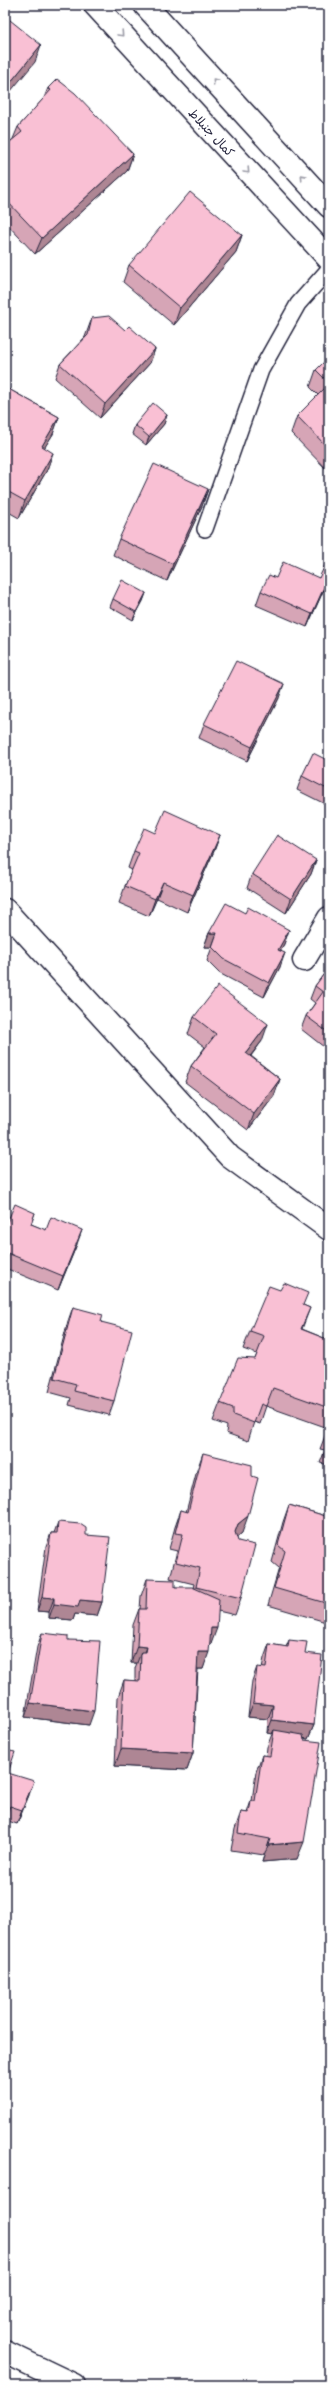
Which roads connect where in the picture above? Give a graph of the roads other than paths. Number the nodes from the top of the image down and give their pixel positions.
1 (95, 5) edge
2 (145, 5) edge
3 (161, 14) edge
4 (329, 206) edge
5 (329, 260) edge
6 (329, 269) edge
7 (205, 529) dead end
8 (5, 910) edge
9 (329, 918) edge
10 (304, 960) dead end
11 (329, 1229) edge
12 (5, 2352) edge
13 (74, 2385) edge

1 -> 5 main road, كمال جنبلاط
2 - 3 main road
4 -> 3 main road
6 - 7 lane
8 - 11 main road
9 - 10 main road
12 - 13 main road

